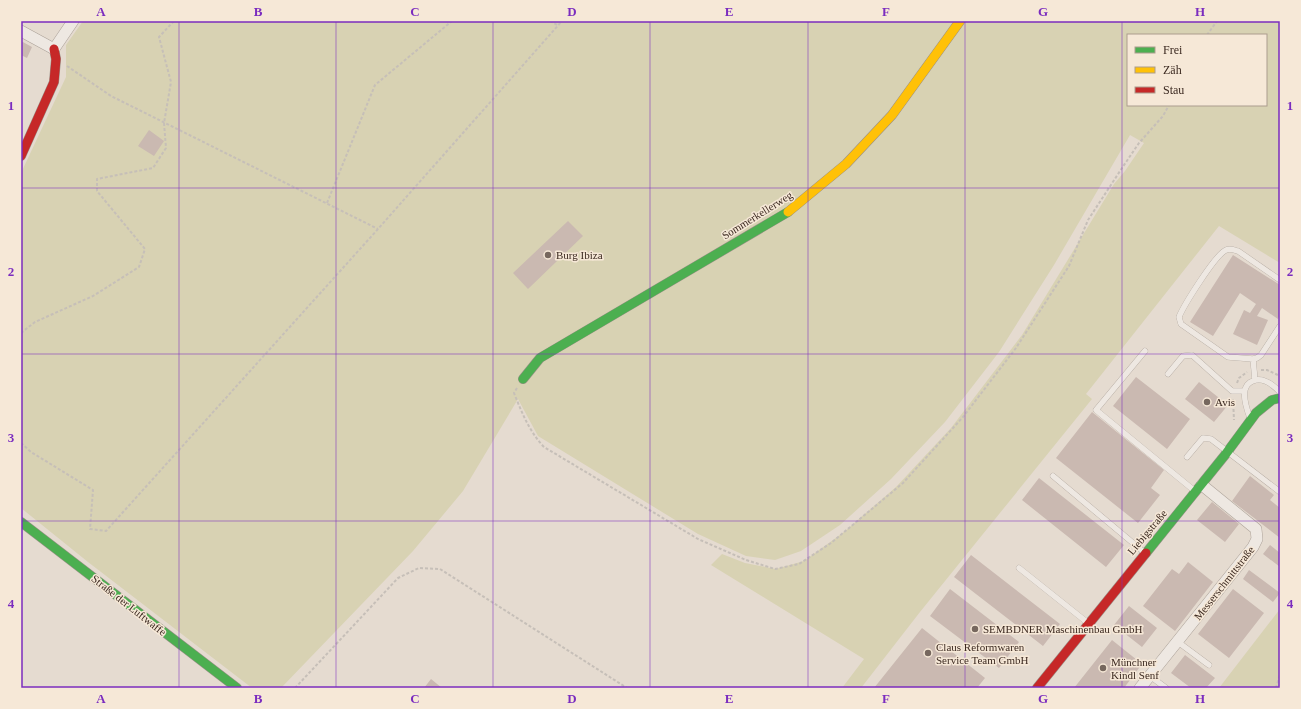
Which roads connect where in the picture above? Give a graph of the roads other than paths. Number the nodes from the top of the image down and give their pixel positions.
1 (73, 21) edge
2 (960, 21) edge
3 (21, 31) edge
4 (55, 54) junction
5 (21, 156) edge
6 (1280, 280) edge
7 (1280, 326) edge
8 (1145, 351) dead end
9 (1253, 360) junction
10 (1168, 374) dead end
11 (523, 379) road end
12 (1255, 380) junction
13 (1244, 391) junction
14 (1280, 392) edge
15 (1280, 398) edge
16 (1250, 420) junction
17 (1228, 452) junction
18 (1187, 457) dead end
19 (1054, 476) dead end
20 (1199, 489) junction
21 (1280, 492) edge
22 (21, 522) edge
23 (1145, 553) junction
24 (1018, 568) dead end
25 (1088, 624) junction
26 (1178, 642) junction
27 (1210, 665) dead end
28 (1150, 676) junction
29 (237, 688) edge
30 (1036, 688) edge
31 (1140, 688) edge
32 (1166, 688) edge

1 - 4 street
2 - 11 street, Sommerkellerweg
3 - 4 street
4 - 5 street
6 - 9 lane
7 - 9 lane
8 - 20 lane
9 - 12 lane
10 - 13 lane
12 - 13 lane
12 - 14 lane
13 - 16 lane
15 - 16 street, Liebigstraße
16 - 17 street, Liebigstraße
17 - 18 lane
17 - 20 street, Liebigstraße
17 - 21 lane
19 - 23 lane
20 - 23 street, Liebigstraße
20 - 26 street, Messerschmittstraße
22 - 29 street, Straße der Luftwaffe
23 - 25 street, Liebigstraße
24 - 25 lane
25 - 30 street, Liebigstraße
26 - 27 lane
26 - 28 street, Messerschmittstraße
28 - 31 street, Messerschmittstraße
28 - 32 lane

